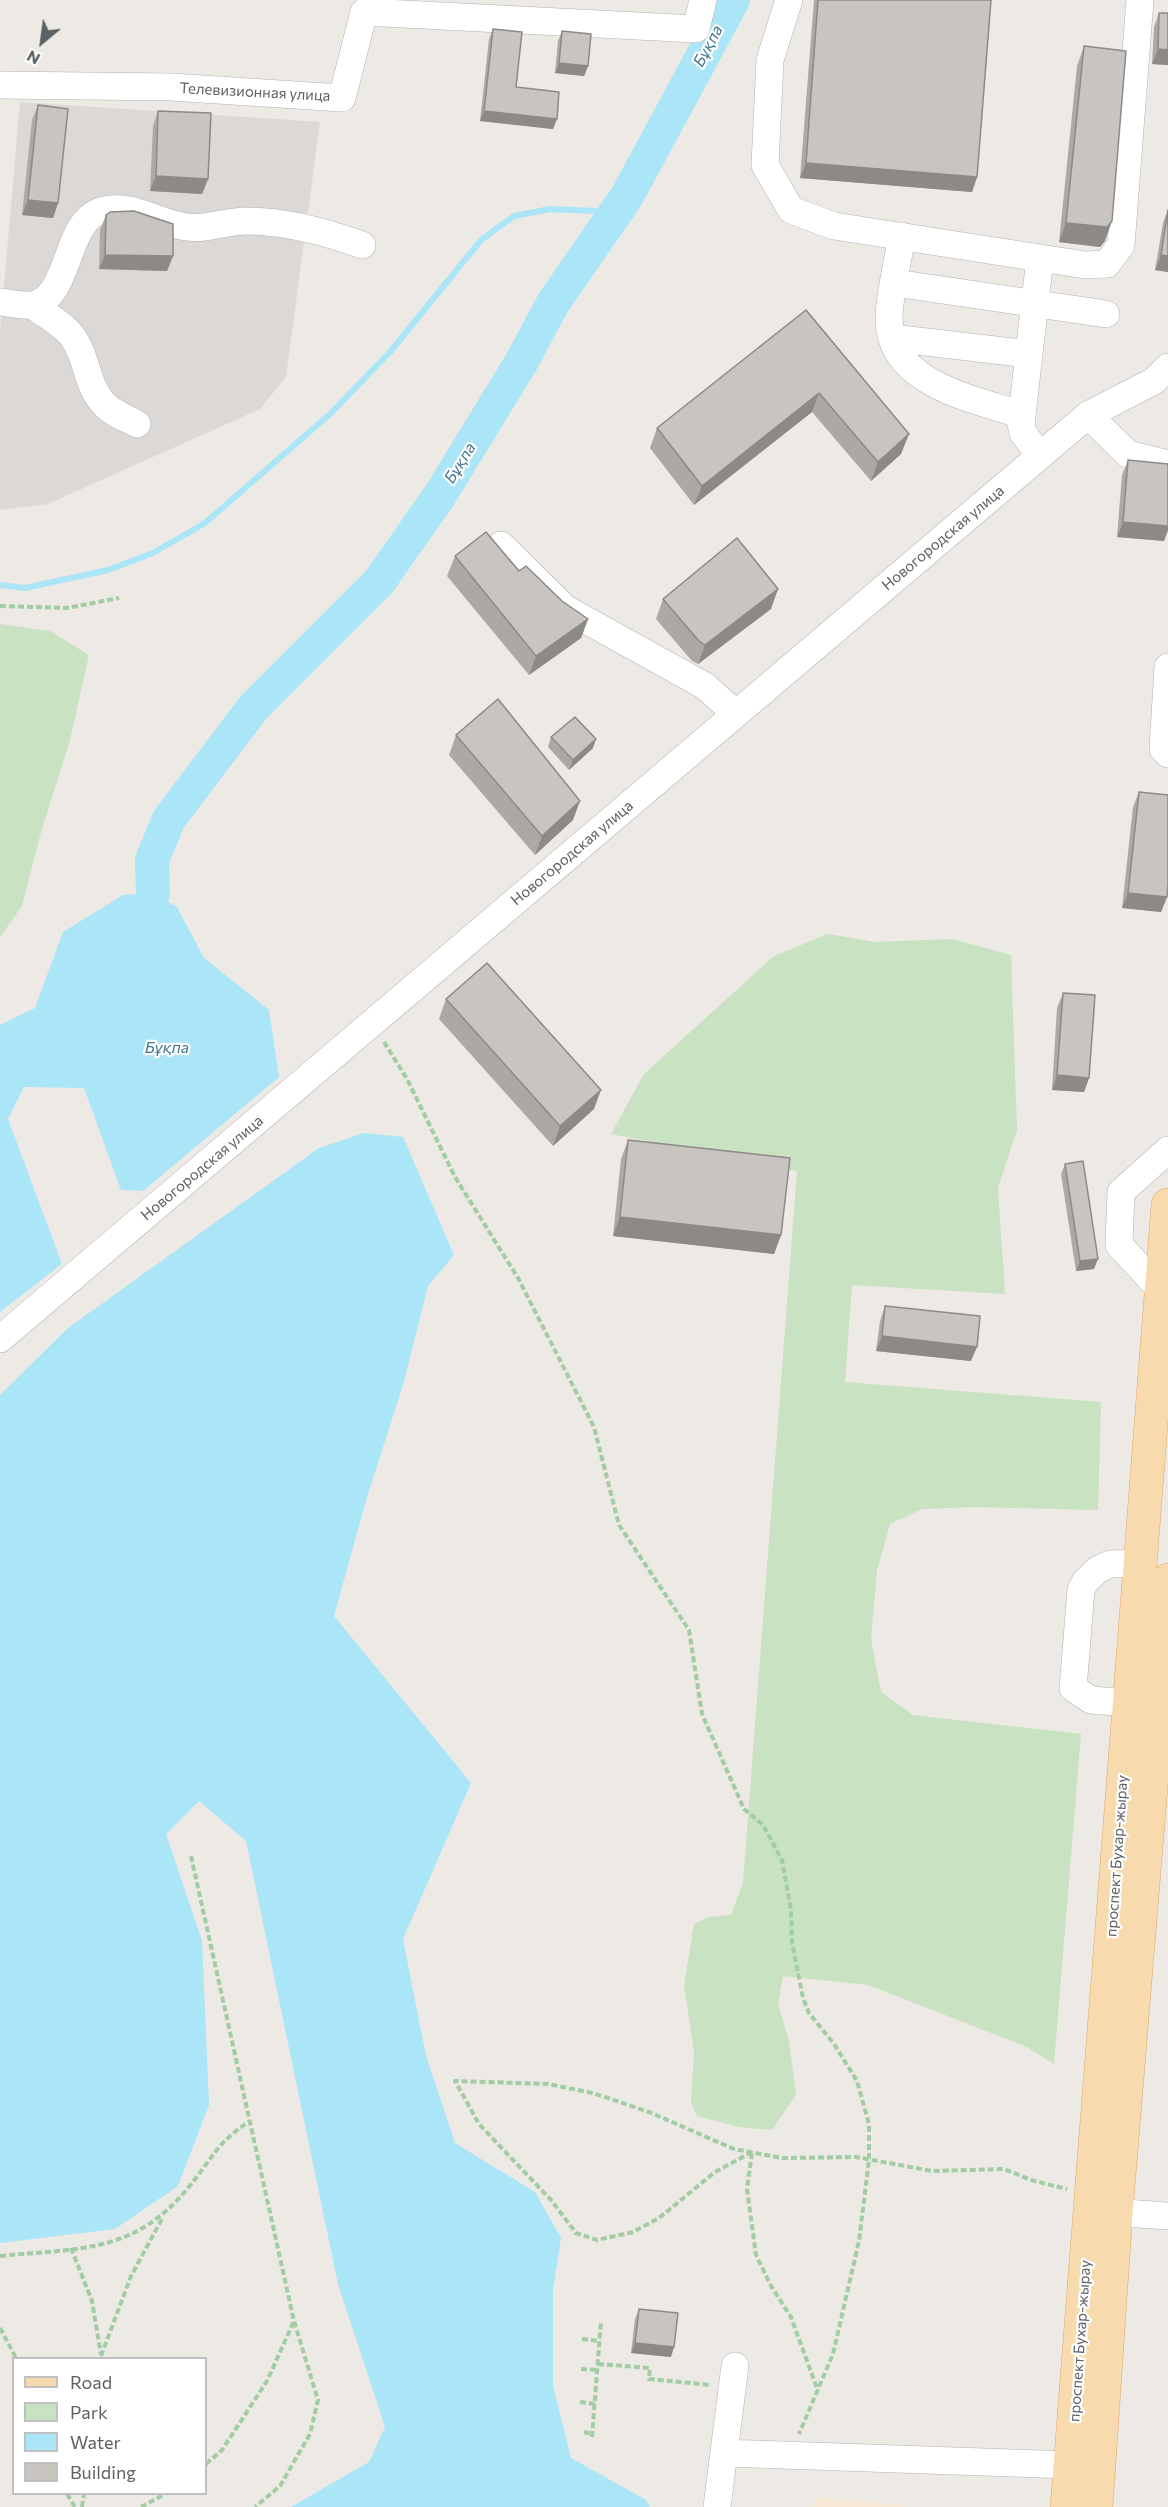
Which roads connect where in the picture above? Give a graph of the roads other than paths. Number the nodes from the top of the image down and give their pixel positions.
1 (703, 0) edge
2 (789, 0) edge
3 (1140, 0) edge
4 (0, 85) edge
5 (902, 237) junction
6 (362, 245) dead end
7 (1040, 258) junction
8 (895, 283) junction
9 (0, 302) edge
10 (1035, 302) junction
11 (31, 305) junction
12 (1106, 314) dead end
13 (892, 338) junction
14 (1029, 354) junction
15 (1163, 376) edge
16 (1088, 415) junction
17 (1022, 416) junction
18 (137, 423) dead end
19 (1040, 456) junction
20 (1168, 464) edge
21 (501, 545) dead end
22 (1168, 667) edge
23 (736, 714) junction
24 (1168, 754) edge
25 (1168, 1149) edge
26 (1167, 1223) edge
27 (1161, 1290) junction
28 (0, 1339) edge
29 (1140, 1563) junction
30 (1168, 1580) edge
31 (1168, 1585) edge
32 (1129, 1703) junction
33 (1099, 2206) junction
34 (1168, 2216) edge
35 (734, 2377) road end
36 (724, 2452) junction
37 (1070, 2464) junction
38 (717, 2507) edge
39 (1066, 2507) edge
40 (1096, 2507) edge

1 - 4 street, Телевизионная улица
2 - 5 street
3 - 7 street
5 - 7 street
5 - 8 street
6 - 11 street
7 - 10 street
8 - 10 street
8 - 13 street
9 - 11 street
10 - 12 street
10 - 14 street
11 - 18 street
13 - 14 street
13 - 17 street
14 - 17 street
15 - 16 street, Новогородская улица
16 - 19 street, Новогородская улица
16 - 20 street
17 - 19 street
19 - 23 street, Новогородская улица
21 - 23 street
22 - 24 street
23 - 28 street, Новогородская улица
25 - 27 street
26 - 27 main road, проспект Бухар-жырау
27 - 29 main road, проспект Бухар-жырау
29 - 32 main road, проспект Бухар-жырау
29 - 32 street
30 - 31 main road, проспект Бухар-жырау
31 - 33 main road, проспект Бухар-жырау
32 - 33 main road, проспект Бухар-жырау
33 - 34 street
33 - 37 main road, проспект Бухар-жырау
33 - 40 main road, проспект Бухар-жырау
35 - 36 street
36 - 37 street
36 - 38 street
37 - 39 main road, проспект Бухар-жырау

